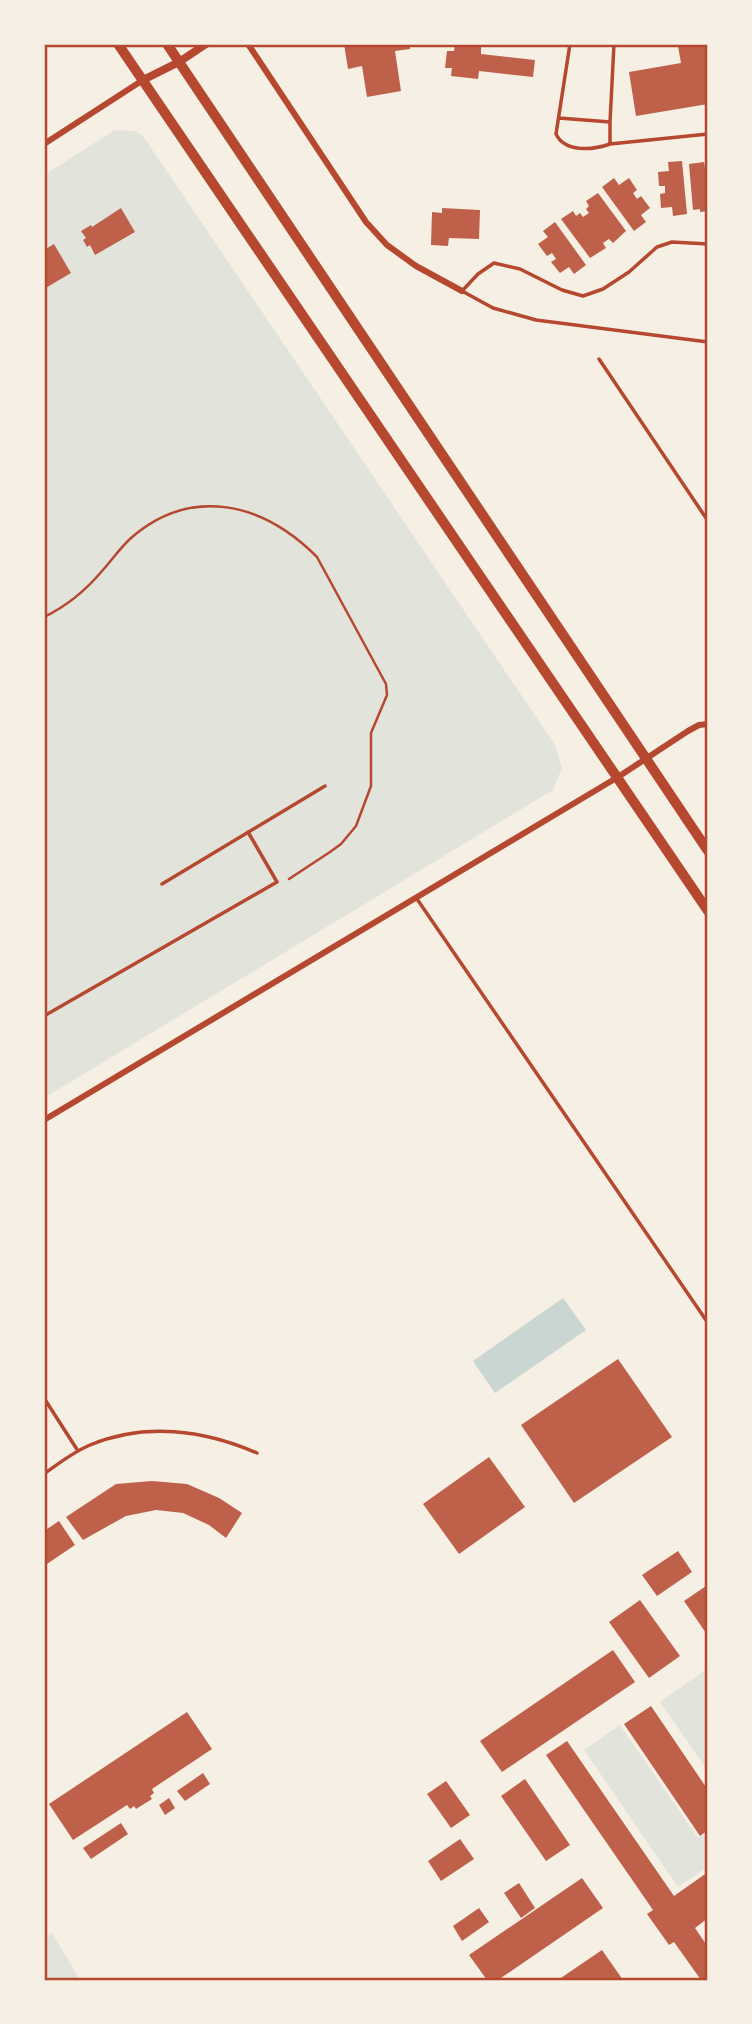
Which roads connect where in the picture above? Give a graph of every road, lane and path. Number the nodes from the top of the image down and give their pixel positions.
1 (118, 44) edge
2 (167, 44) edge
3 (206, 44) edge
4 (248, 44) edge
5 (570, 44) edge
6 (614, 44) edge
7 (179, 62) junction
8 (143, 80) junction
9 (559, 118) junction
10 (610, 121) junction
11 (708, 134) edge
12 (44, 144) edge
13 (610, 144) junction
14 (708, 244) edge
15 (462, 291) junction
16 (708, 342) edge
17 (599, 359) dead end
18 (708, 521) edge
19 (44, 617) edge
20 (708, 724) edge
21 (647, 759) junction
22 (618, 777) junction
23 (325, 786) dead end
24 (248, 832) junction
25 (708, 851) edge
26 (289, 878) dead end
27 (162, 884) dead end
28 (416, 897) junction
29 (708, 911) edge
30 (44, 1016) edge
31 (44, 1120) edge
32 (708, 1323) edge
33 (44, 1398) edge
34 (78, 1451) junction
35 (257, 1453) dead end
36 (44, 1474) edge

1 - 8 main road
2 - 7 main road
3 - 7 street
4 - 15 street
5 - 9 lane
6 - 10 lane
7 - 8 street
7 - 21 main road
8 - 12 street
8 - 22 main road
9 - 10 lane
9 - 13 lane
10 - 13 lane
11 - 13 lane
14 - 15 lane
15 - 16 lane
17 - 18 lane
19 - 26 path
20 - 21 street
21 - 22 street
21 - 25 main road
22 - 28 street
22 - 29 main road
23 - 24 lane
24 - 27 lane
24 - 30 lane
28 - 31 street
28 - 32 lane
33 - 34 lane
34 - 35 lane
34 - 36 lane

